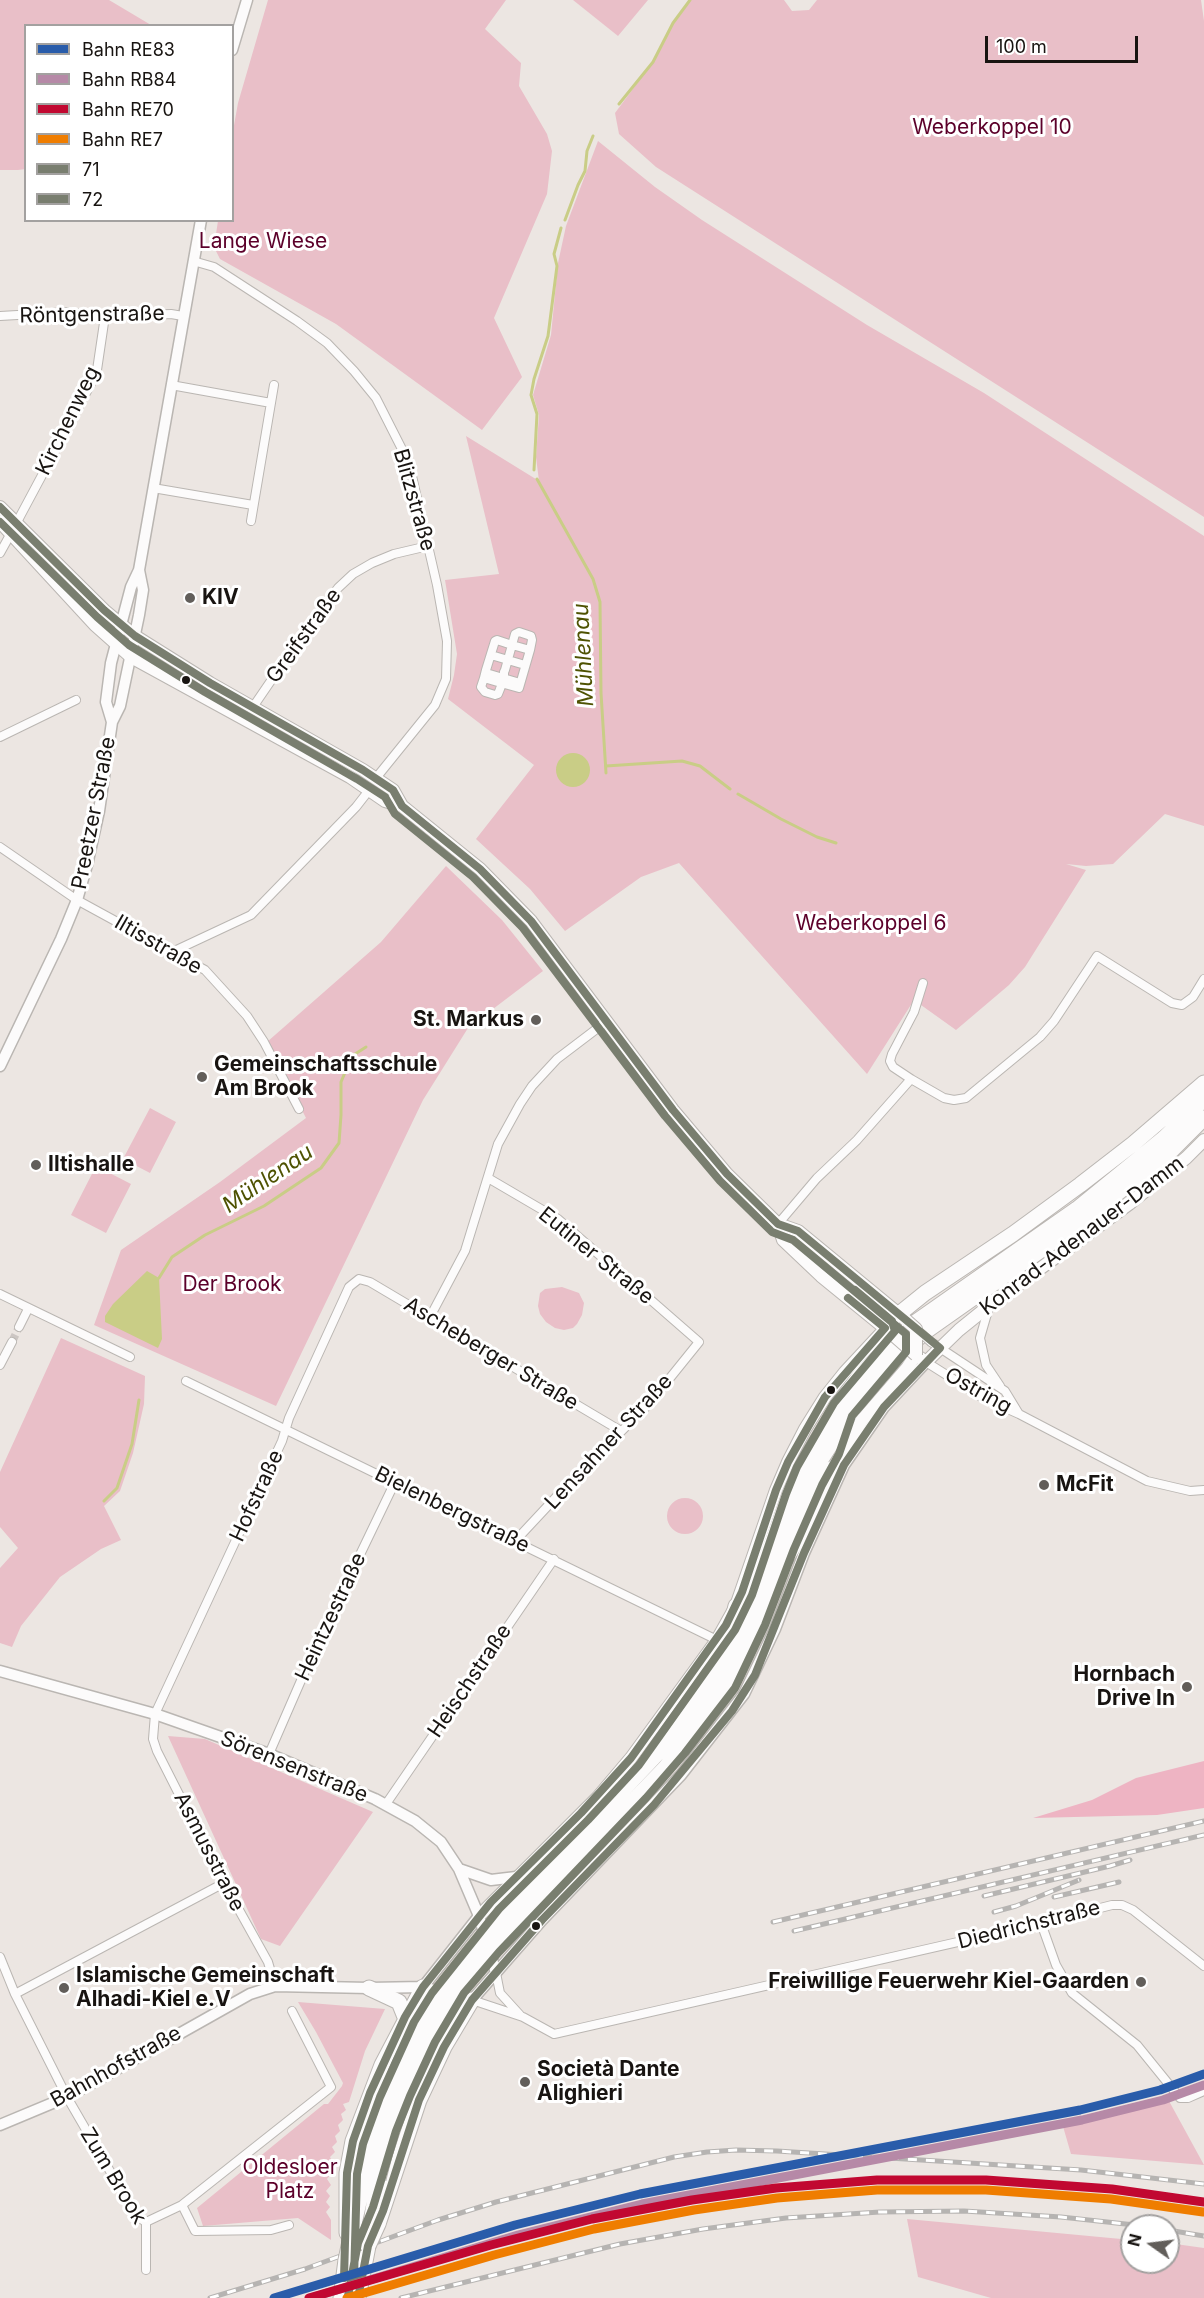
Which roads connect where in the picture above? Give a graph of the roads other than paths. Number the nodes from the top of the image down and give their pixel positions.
1 (247, 0) edge
2 (234, 43) edge
3 (201, 222) edge
4 (193, 261) junction
5 (0, 316) edge
6 (105, 316) junction
7 (183, 316) junction
8 (171, 385) junction
9 (274, 385) dead end
10 (271, 403) junction
11 (153, 488) junction
12 (253, 505) junction
13 (0, 507) edge
14 (251, 521) dead end
15 (0, 522) edge
16 (17, 522) junction
17 (10, 535) junction
18 (428, 546) junction
19 (0, 553) edge
20 (139, 570) junction
21 (120, 624) junction
22 (135, 636) junction
23 (116, 645) junction
24 (512, 645) junction
25 (530, 650) junction
26 (491, 655) junction
27 (131, 657) junction
28 (508, 660) junction
29 (525, 665) junction
30 (485, 675) junction
31 (502, 680) junction
32 (76, 700) dead end
33 (253, 706) junction
34 (112, 722) junction
35 (0, 737) edge
36 (373, 784) junction
37 (0, 847) edge
38 (77, 900) junction
39 (176, 954) junction
40 (1204, 979) edge
41 (923, 983) dead end
42 (607, 1021) junction
43 (0, 1066) edge
44 (911, 1079) junction
45 (1204, 1083) edge
46 (1204, 1099) edge
47 (299, 1109) dead end
48 (1204, 1118) edge
49 (1204, 1140) edge
50 (488, 1178) junction
51 (778, 1224) junction
52 (359, 1280) joint
53 (984, 1291) junction
54 (0, 1294) edge
55 (28, 1309) junction
56 (430, 1317) junction
57 (907, 1321) junction
58 (19, 1327) tunnel mouth
59 (888, 1331) junction
60 (12, 1342) tunnel mouth
61 (699, 1342) joint
62 (935, 1345) junction
63 (130, 1358) dead end
64 (921, 1358) junction
65 (0, 1365) edge
66 (186, 1381) dead end
67 (1002, 1389) junction
68 (1019, 1414) junction
69 (862, 1420) junction
70 (285, 1431) junction
71 (621, 1431) junction
72 (849, 1458) junction
73 (833, 1468) joint
74 (395, 1482) junction
75 (1204, 1490) edge
76 (516, 1540) junction
77 (554, 1559) junction
78 (776, 1568) junction
79 (736, 1606) junction
80 (717, 1640) junction
81 (0, 1671) edge
82 (719, 1671) junction
83 (155, 1714) junction
84 (269, 1754) junction
85 (386, 1804) junction
86 (459, 1869) junction
87 (558, 1869) junction
88 (516, 1877) junction
89 (224, 1883) junction
90 (479, 1916) junction
91 (1041, 1923) junction
92 (0, 1958) edge
93 (1204, 1966) edge
94 (496, 1973) junction
95 (275, 1986) junction
96 (423, 1987) junction
97 (369, 1988) junction
98 (15, 1994) junction
99 (472, 2000) junction
100 (292, 2011) dead end
101 (405, 2017) junction
102 (523, 2017) junction
103 (1204, 2091) edge
104 (67, 2097) junction
105 (1, 2124) edge
106 (371, 2177) junction
107 (182, 2205) junction
108 (146, 2222) junction
109 (289, 2225) dead end
110 (374, 2225) junction
111 (350, 2232) junction
112 (146, 2270) dead end
113 (341, 2298) edge
114 (358, 2298) edge

1 - 2 main road
3 - 4 main road, Preetzer Straße
4 - 7 main road, Preetzer Straße
4 - 18 street, Blitzstraße
5 - 6 street, Röntgenstraße
6 - 7 street, Röntgenstraße
6 - 16 street, Kirchenweg
7 - 8 main road, Preetzer Straße
8 - 10 street
8 - 11 main road, Preetzer Straße
9 - 10 street
10 - 12 street
11 - 12 street
11 - 20 main road, Preetzer Straße
12 - 14 street
13 - 16 main road, Ostring
15 - 17 main road, Ostring
16 - 21 main road, Ostring
17 - 19 street
17 - 23 main road, Ostring
18 - 33 street, Greifstraße
18 - 36 street, Blitzstraße
20 - 21 main road, Preetzer Straße
20 - 22 main road, Preetzer Straße
21 - 22 main road, Ostring
21 - 23 main road, Preetzer Straße
22 - 27 main road, Preetzer Straße
22 - 33 main road, Ostring
23 - 27 main road, Ostring
23 - 34 main road, Preetzer Straße
24 - 25 street
24 - 25 street
24 - 26 street
24 - 28 street
25 - 29 street
26 - 28 street
26 - 30 street
27 - 34 main road, Preetzer Straße
27 - 36 main road, Ostring
28 - 29 street
28 - 31 street
29 - 31 street
30 - 31 street
30 - 31 street
32 - 35 street
33 - 36 main road, Ostring
34 - 38 main road, Preetzer Straße
36 - 39 street, Blitzstraße
36 - 42 main road, Ostring
37 - 38 street, Iltisstraße
38 - 39 street, Iltisstraße
38 - 43 main road, Preetzer Straße
39 - 47 street, Iltisstraße
40 - 44 street
41 - 44 street
42 - 50 street
42 - 51 main road, Ostring
44 - 51 street
45 - 57 highway
46 - 53 highway, Konrad-Adenauer-Damm
48 - 53 highway, Konrad-Adenauer-Damm
49 - 53 main road, Konrad-Adenauer-Damm
50 - 56 street
50 - 61 street, Eutiner Straße
51 - 57 main road, Ostring
51 - 59 main road, Ostring
52 - 56 street, Ascheberger Straße
52 - 70 street, Hofstraße
53 - 62 main road, Konrad-Adenauer-Damm
53 - 67 street, Ostring
53 - 78 highway
53 - 82 highway
54 - 55 street
55 - 58 street
55 - 63 street
56 - 71 street, Ascheberger Straße
57 - 59 main road
57 - 62 street, Ostring, bridge
57 - 64 main road, bridge
59 - 64 main road, Ostring, bridge
59 - 79 main road
60 - 65 street
61 - 71 street, Lensahner Straße
62 - 64 main road, Konrad-Adenauer-Damm
62 - 67 street, Ostring
64 - 68 street, Ostring
64 - 69 main road
64 - 72 main road
66 - 70 street, Bielenbergstraße
67 - 68 street, Ostring
68 - 75 street, Ostring
69 - 72 main road
69 - 73 main road
70 - 74 street, Bielenbergstraße
70 - 83 street, Hofstraße
71 - 76 street, Lensahner Straße
72 - 94 main road
73 - 78 highway
74 - 76 street, Bielenbergstraße
74 - 84 street, Heintzestraße
76 - 77 street, Bielenbergstraße
77 - 80 street, Bielenbergstraße
77 - 85 street, Heischstraße
78 - 87 highway
79 - 80 main road
79 - 82 highway
80 - 88 main road
81 - 83 main road, Sörensenstraße
82 - 87 highway
83 - 84 main road, Sörensenstraße
83 - 89 street, Asmusstraße
84 - 85 main road, Sörensenstraße
85 - 86 main road, Sörensenstraße
86 - 88 main road
86 - 90 main road, Sörensenstraße
87 - 106 highway, bridge
88 - 90 main road
89 - 95 street, Asmusstraße
89 - 98 street
90 - 94 main road, Sörensenstraße
90 - 96 main road
91 - 93 street, Diedrichstraße
91 - 102 street, Diedrichstraße
91 - 103 street
92 - 98 street, Zum Brook
94 - 99 main road
94 - 102 street, Diedrichstraße
95 - 97 main road, Bahnhofstraße
95 - 104 main road, Bahnhofstraße
96 - 97 main road, Bahnhofstraße
96 - 99 main road, Bahnhofstraße
96 - 101 highway
97 - 101 highway
98 - 104 street, Zum Brook
99 - 102 street, Diedrichstraße
99 - 110 highway
100 - 107 street
101 - 111 highway
104 - 105 main road, Bahnhofstraße
104 - 108 street, Zum Brook
106 - 110 highway
106 - 111 highway
107 - 108 street
107 - 109 street
108 - 112 street, Zum Brook
110 - 114 highway, bridge
111 - 113 highway, bridge

